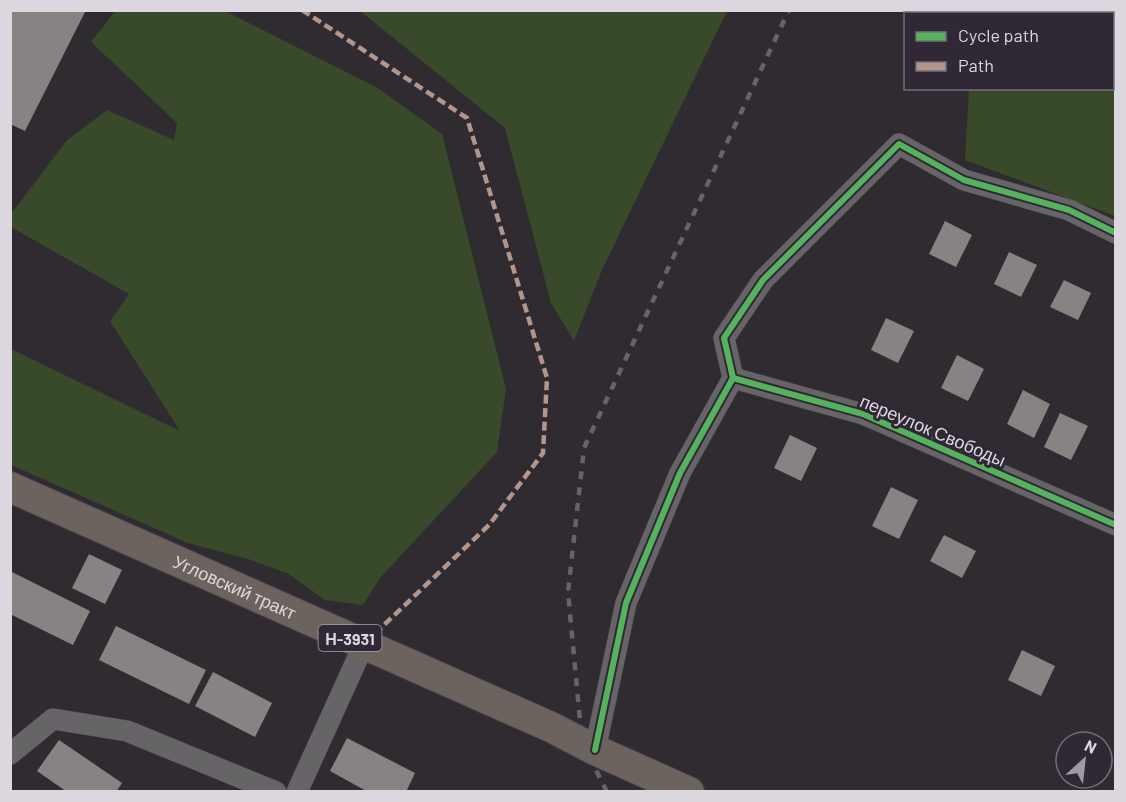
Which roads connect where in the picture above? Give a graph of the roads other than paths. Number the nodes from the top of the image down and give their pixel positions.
1 (1116, 232) edge
2 (733, 378) junction
3 (10, 487) edge
4 (1116, 525) edge
5 (364, 644) junction
6 (595, 750) junction
7 (10, 754) edge
8 (276, 792) edge
9 (297, 792) edge
10 (689, 792) edge

1 - 2 street
2 - 4 street, переулок Свободы
2 - 6 street
3 - 5 highway, Угловский тракт / Н-3931
5 - 6 highway, Угловский тракт / Н-3931
5 - 9 street
6 - 10 highway, Угловский тракт / Н-3931
7 - 8 street

